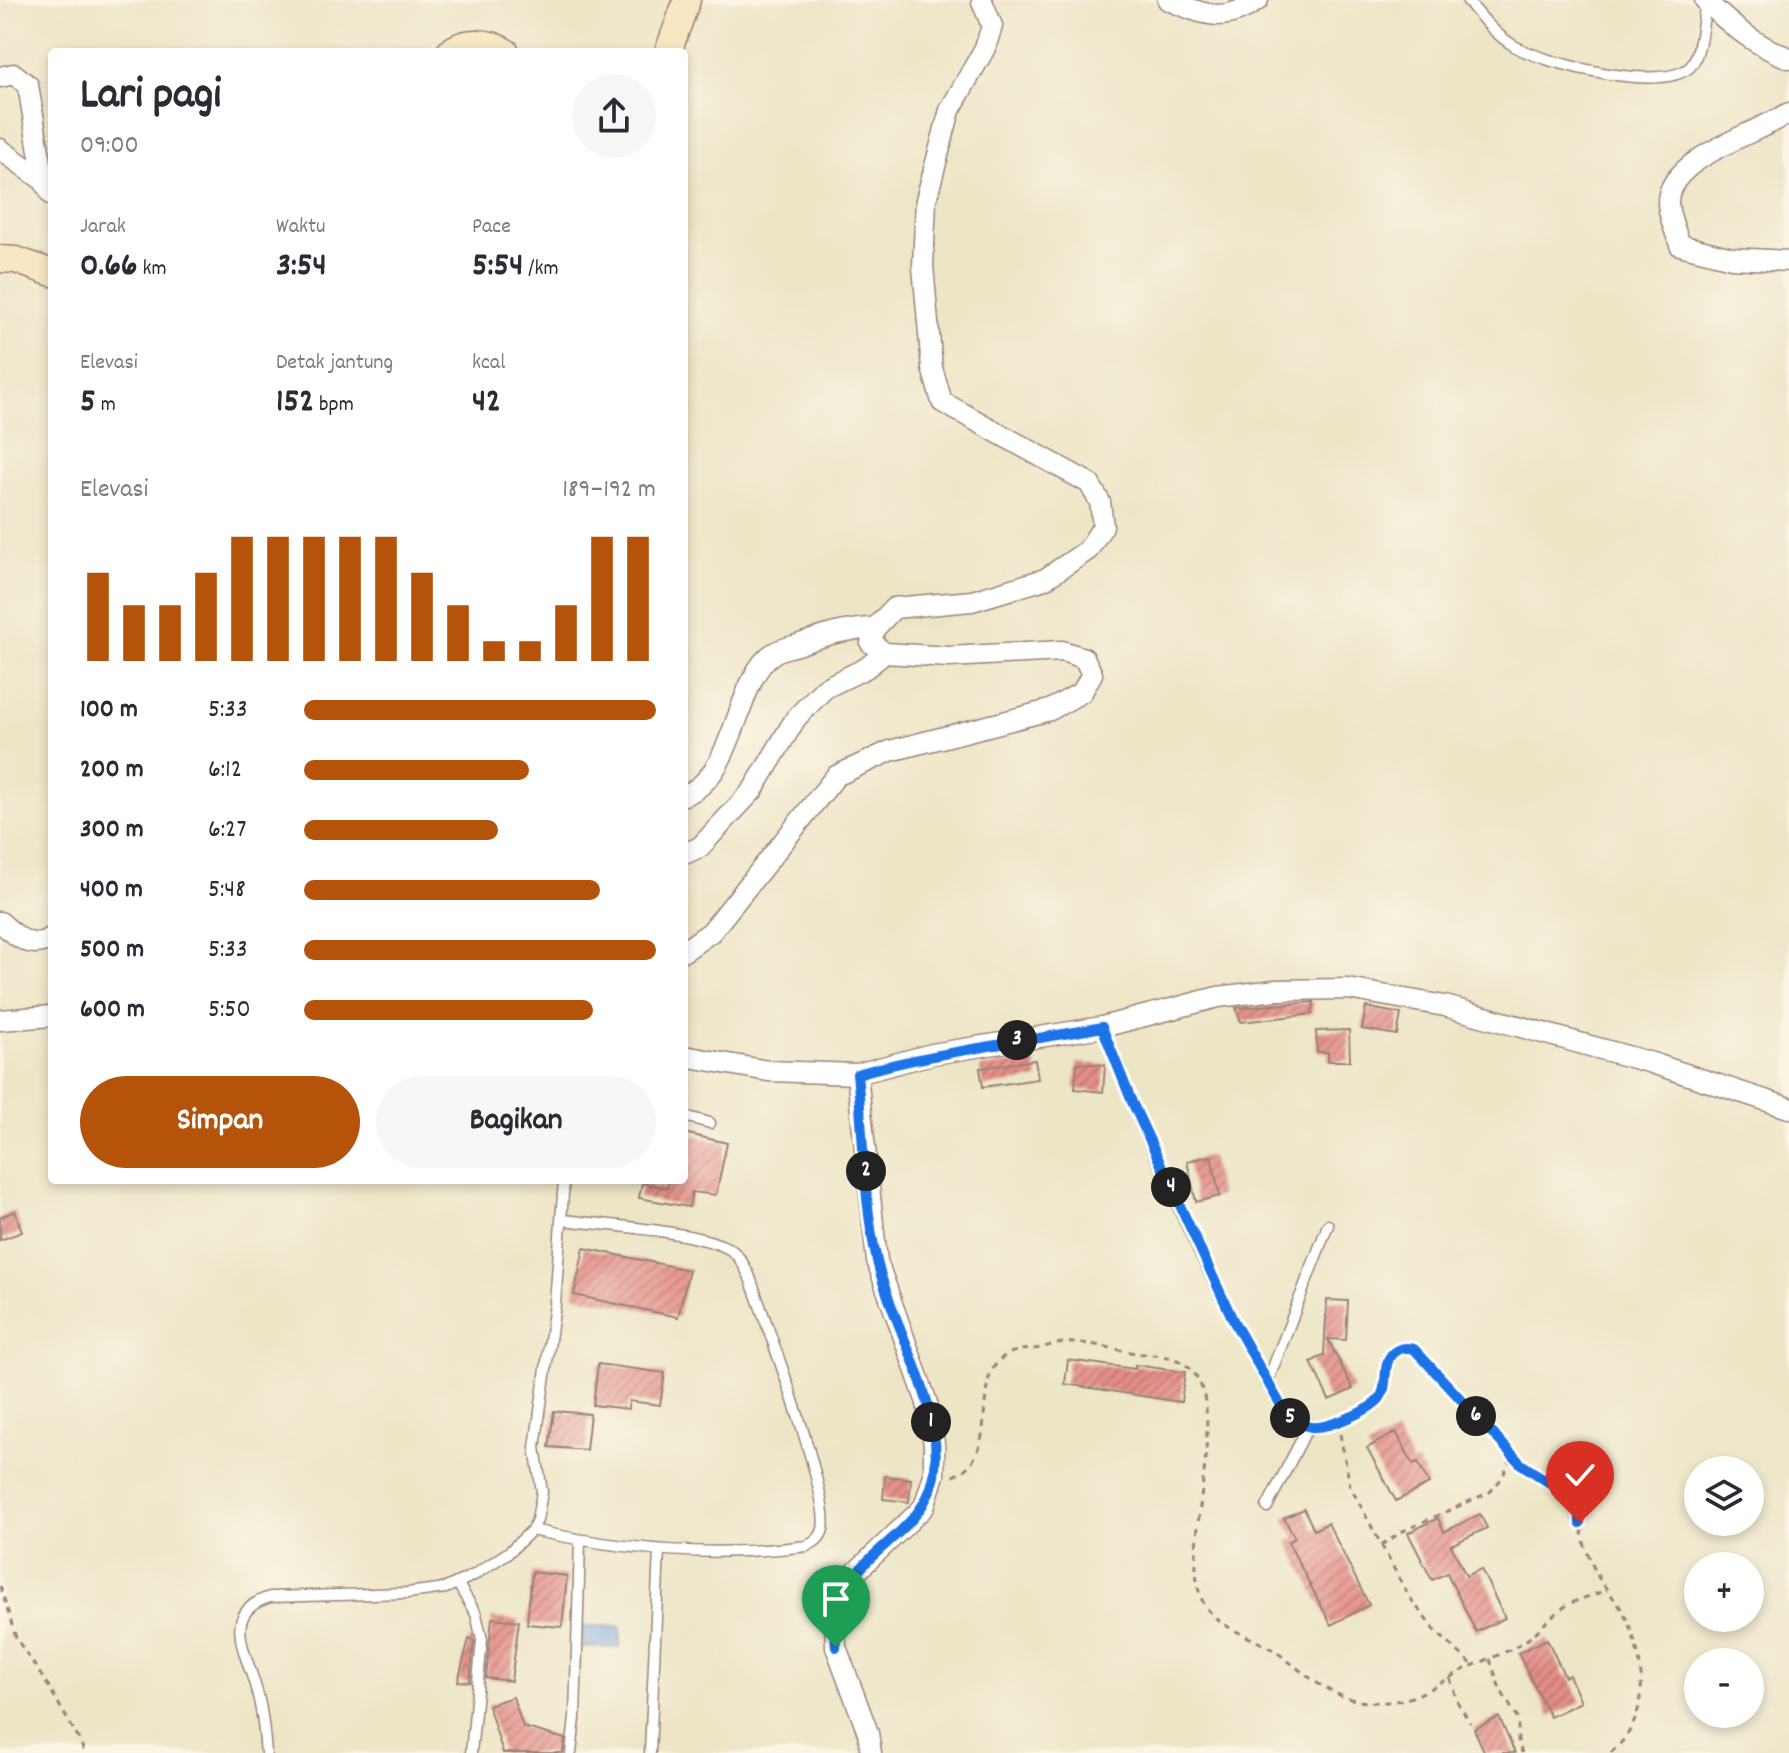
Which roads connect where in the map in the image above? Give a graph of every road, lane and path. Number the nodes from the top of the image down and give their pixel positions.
1 (687, 0) edge
2 (980, 0) edge
3 (1168, 0) edge
4 (1258, 0) edge
5 (1467, 0) edge
6 (1705, 1) edge
7 (454, 48) edge
8 (497, 48) edge
9 (669, 48) edge
10 (1789, 58) edge
11 (0, 77) edge
12 (1789, 113) edge
13 (0, 149) edge
14 (48, 188) edge
15 (0, 259) edge
16 (1789, 261) edge
17 (48, 269) edge
18 (875, 628) junction
19 (885, 653) junction
20 (688, 793) edge
21 (688, 852) edge
22 (0, 922) edge
23 (48, 939) edge
24 (688, 948) edge
25 (48, 1016) edge
26 (0, 1020) edge
27 (1102, 1027) junction
28 (688, 1057) edge
29 (857, 1074) junction
30 (1789, 1108) edge
31 (688, 1117) edge
32 (710, 1123) dead end
33 (564, 1184) edge
34 (563, 1220) junction
35 (1328, 1225) dead end
36 (1267, 1383) junction
37 (1338, 1421) junction
38 (1308, 1427) junction
39 (1512, 1455) junction
40 (934, 1475) junction
41 (1267, 1507) dead end
42 (532, 1530) junction
43 (580, 1541) junction
44 (1381, 1545) junction
45 (659, 1550) junction
46 (458, 1584) junction
47 (0, 1586) edge
48 (1607, 1590) junction
49 (1490, 1659) junction
50 (1474, 1665) junction
51 (1450, 1678) junction
52 (1470, 1723) dead end
53 (84, 1753) edge
54 (266, 1753) edge
55 (471, 1753) edge
56 (571, 1753) edge
57 (650, 1753) edge
58 (871, 1753) edge
59 (1522, 1753) edge
60 (1610, 1753) edge

1 - 9 main road
2 - 18 street
3 - 4 street
5 - 6 lane
6 - 10 street
7 - 8 main road
11 - 14 street
12 - 16 street
13 - 14 street
15 - 17 main road
18 - 19 street
18 - 20 street
19 - 21 street
19 - 24 street
22 - 23 street
25 - 26 street
27 - 29 street
27 - 30 street
27 - 36 lane
28 - 29 street
29 - 40 street
31 - 32 lane
33 - 34 lane
34 - 42 lane
34 - 45 lane
35 - 36 lane
36 - 38 lane
37 - 38 lane
37 - 39 path
37 - 44 path
38 - 41 lane
39 - 44 path
39 - 48 path
40 - 51 path
40 - 58 street
42 - 43 lane
42 - 46 lane
43 - 45 lane
43 - 56 lane
44 - 50 path
45 - 57 lane
46 - 54 lane
46 - 55 lane
47 - 53 path
48 - 49 path
48 - 60 path
49 - 50 path
49 - 59 path
50 - 51 path
51 - 52 path

